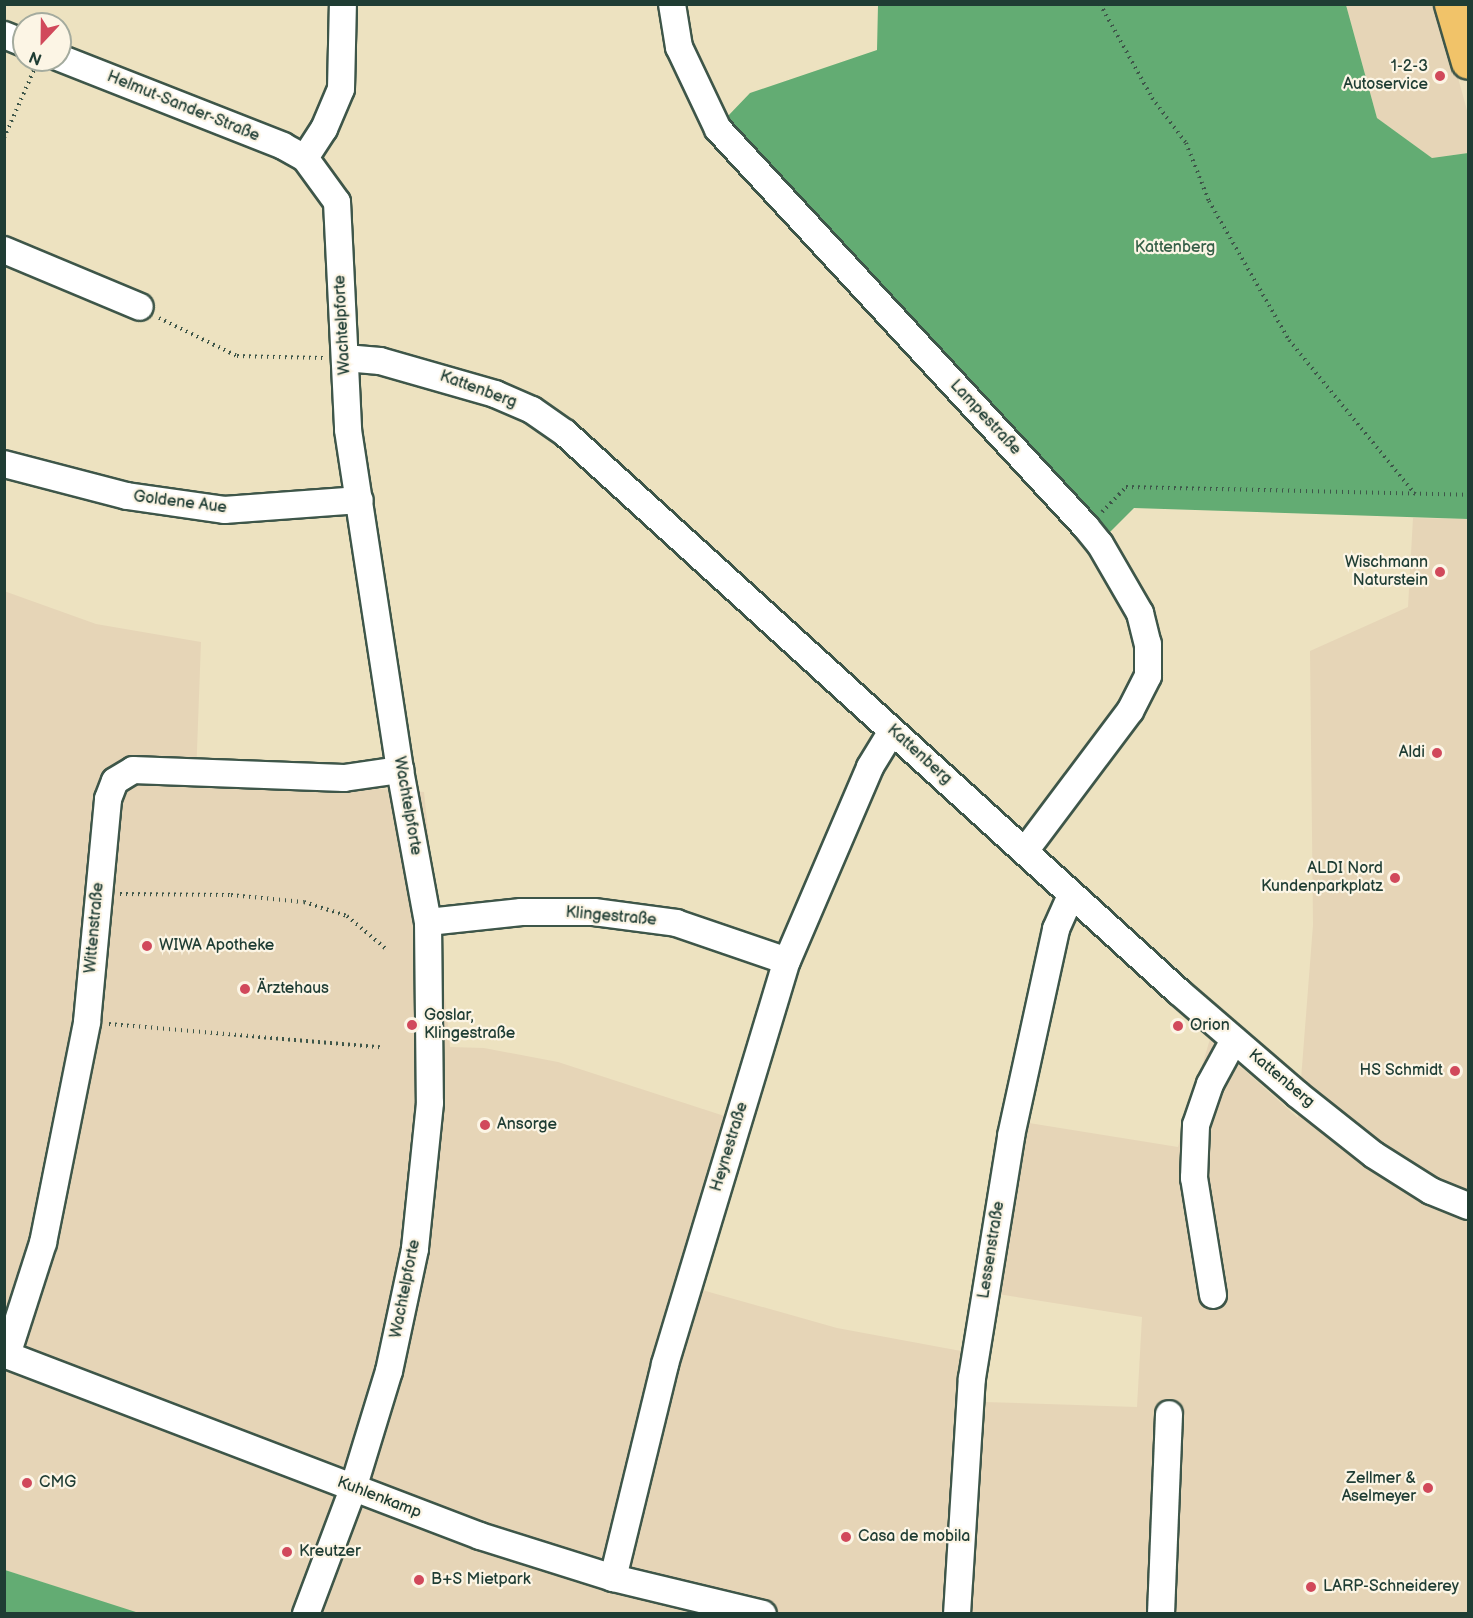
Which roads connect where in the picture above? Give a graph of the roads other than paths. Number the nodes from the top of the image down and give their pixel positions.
1 (343, 4) edge
2 (672, 4) edge
3 (1451, 4) edge
4 (1468, 62) edge
5 (72, 63) edge
6 (305, 158) junction
7 (4, 250) edge
8 (140, 307) road end
9 (345, 358) junction
10 (4, 464) edge
11 (360, 500) junction
12 (892, 731) junction
13 (400, 770) junction
14 (1025, 851) junction
15 (1071, 895) junction
16 (428, 922) junction
17 (788, 961) junction
18 (1234, 1040) junction
19 (1468, 1206) edge
20 (1213, 1295) dead end
21 (6, 1354) edge
22 (1169, 1414) dead end
23 (353, 1489) junction
24 (613, 1578) junction
25 (306, 1614) edge
26 (763, 1614) edge
27 (957, 1614) edge
28 (1161, 1614) edge

1 - 6 street
2 - 14 street, Lampestraße
3 - 4 main road
5 - 6 street, Helmut-Sander-Straße
6 - 9 street, Wachtelpforte
7 - 8 street
9 - 11 street, Wachtelpforte
9 - 12 street, Kattenberg
10 - 11 street, Goldene Aue
11 - 13 street, Wachtelpforte
12 - 14 street, Kattenberg
12 - 17 street, Heynestraße
13 - 16 street, Wachtelpforte
13 - 21 street, Wittenstraße
14 - 15 street, Kattenberg
15 - 18 street, Kattenberg
15 - 27 street, Lessenstraße
16 - 17 street, Klingestraße
16 - 23 street, Wachtelpforte
17 - 24 street, Heynestraße
18 - 19 street, Kattenberg
18 - 20 street
21 - 23 street, Kuhlenkamp
22 - 28 street
23 - 24 street, Kuhlenkamp
23 - 25 street, Wachtelpforte
24 - 26 street, Kuhlenkamp

